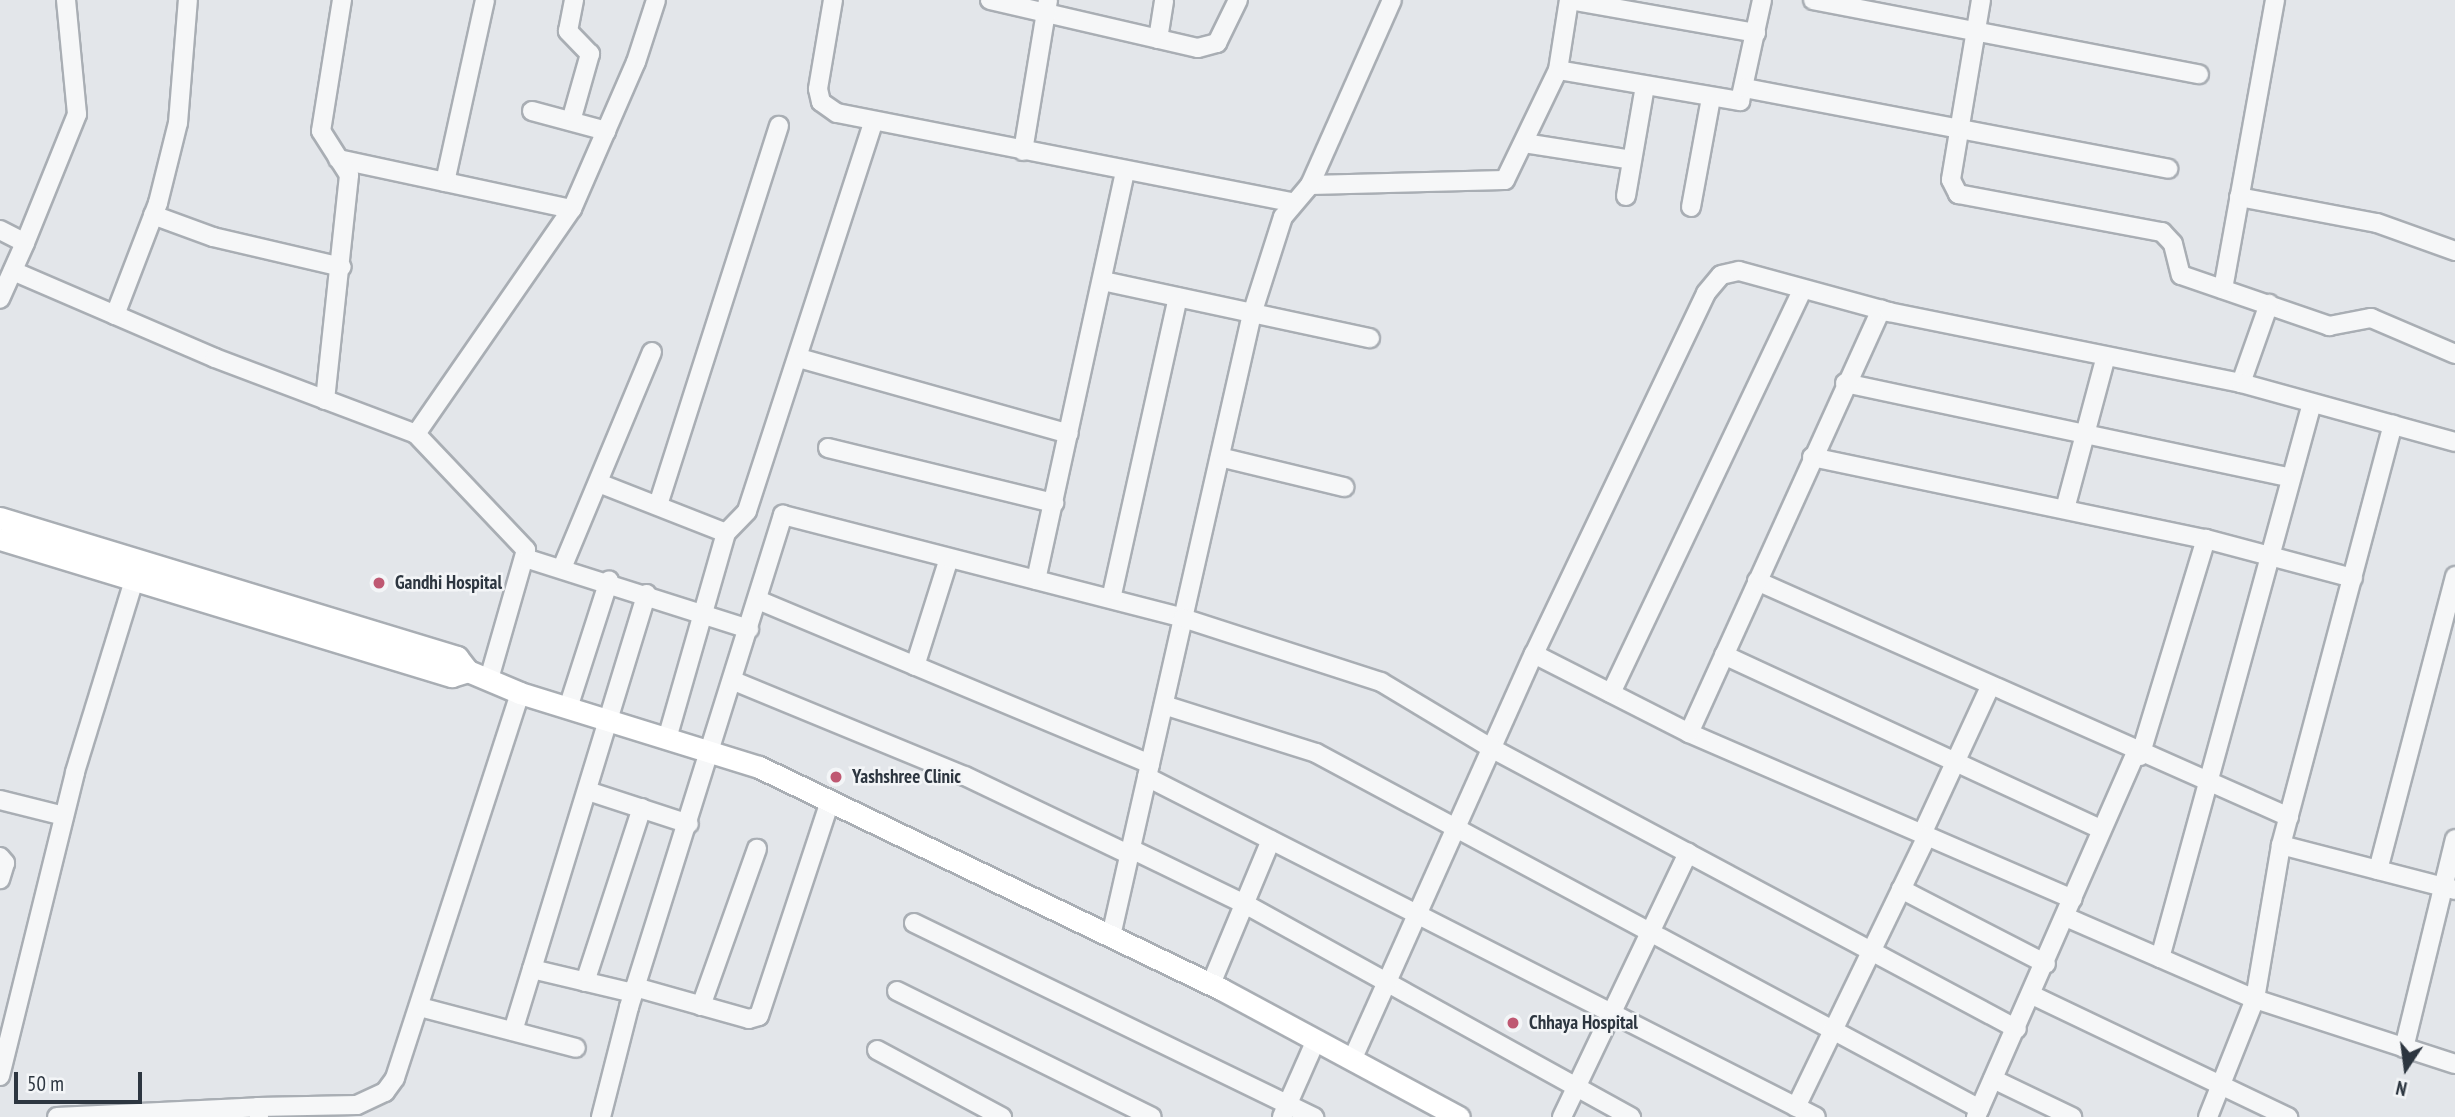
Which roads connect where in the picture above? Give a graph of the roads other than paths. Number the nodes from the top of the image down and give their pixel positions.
1 (66, 0) edge
2 (188, 0) edge
3 (342, 0) edge
4 (485, 0) edge
5 (574, 0) edge
6 (656, 0) edge
7 (833, 0) edge
8 (990, 0) edge
9 (1164, 0) edge
10 (1238, 0) edge
11 (1392, 0) edge
12 (1569, 0) edge
13 (1762, 0) edge
14 (1813, 0) edge
15 (1981, 0) edge
16 (2275, 0) edge
17 (1047, 7) edge
18 (1976, 31) junction
19 (1756, 33) junction
20 (1158, 39) junction
21 (1559, 70) junction
22 (2199, 74) dead end
23 (1645, 86) junction
24 (1745, 88) junction
25 (1711, 98) junction
26 (532, 111) dead end
27 (571, 121) junction
28 (874, 121) junction
29 (779, 126) dead end
30 (1959, 130) junction
31 (606, 131) junction
32 (1524, 144) junction
33 (1023, 151) junction
34 (338, 159) junction
35 (1632, 160) junction
36 (2168, 169) dead end
37 (1125, 172) junction
38 (445, 182) junction
39 (1310, 186) junction
40 (1626, 196) dead end
41 (2239, 197) junction
42 (1290, 202) junction
43 (1691, 207) dead end
44 (572, 209) junction
45 (153, 215) junction
46 (0, 230) edge
47 (25, 243) junction
48 (2455, 251) edge
49 (342, 267) junction
50 (13, 271) junction
51 (1103, 281) junction
52 (2223, 289) junction
53 (1802, 290) junction
54 (1178, 297) junction
55 (0, 299) edge
56 (2269, 304) junction
57 (1881, 310) junction
58 (1252, 314) junction
59 (116, 315) junction
60 (1370, 338) dead end
61 (652, 352) dead end
62 (2455, 354) edge
63 (2106, 356) junction
64 (799, 358) junction
65 (1845, 383) junction
66 (2241, 383) junction
67 (325, 400) junction
68 (2312, 402) junction
69 (2393, 425) junction
70 (416, 434) junction
71 (1069, 434) junction
72 (2085, 435) junction
73 (2455, 442) edge
74 (828, 448) dead end
75 (1220, 457) junction
76 (1812, 457) junction
77 (2291, 478) junction
78 (601, 484) junction
79 (1344, 487) dead end
80 (1054, 503) junction
81 (659, 505) junction
82 (2066, 509) junction
83 (0, 518) edge
84 (726, 533) junction
85 (0, 539) edge
86 (2206, 539) junction
87 (2269, 557) junction
88 (949, 558) junction
89 (528, 559) junction
90 (562, 568) junction
91 (2455, 576) edge
92 (2353, 578) junction
93 (134, 580) junction
94 (609, 580) junction
95 (1037, 580) junction
96 (1757, 581) junction
97 (648, 594) junction
98 (1111, 599) junction
99 (758, 600) junction
100 (704, 613) junction
101 (1183, 618) junction
102 (749, 629) junction
103 (343, 633) junction
104 (1534, 654) junction
105 (1724, 655) junction
106 (915, 666) junction
107 (489, 679) junction
108 (734, 681) junction
109 (1990, 687) junction
110 (520, 693) junction
111 (1611, 693) junction
112 (1164, 705) junction
113 (568, 708) junction
114 (610, 721) junction
115 (1689, 733) junction
116 (667, 738) junction
117 (1492, 748) junction
118 (712, 753) junction
119 (2137, 755) junction
120 (1956, 762) junction
121 (1149, 770) junction
122 (2209, 785) junction
123 (587, 791) junction
124 (830, 802) junction
125 (1, 806) edge
126 (642, 808) junction
127 (64, 816) junction
128 (2289, 817) junction
129 (689, 824) junction
130 (1456, 824) junction
131 (2101, 829) junction
132 (1924, 835) junction
133 (2455, 839) edge
134 (1271, 840) junction
135 (2281, 845) junction
136 (757, 849) dead end
137 (1130, 852) junction
138 (1688, 853) junction
139 (0, 857) edge
140 (2378, 870) junction
141 (0, 879) edge
142 (2449, 888) edge
143 (1901, 889) junction
144 (2073, 899) junction
145 (1245, 904) junction
146 (1416, 914) junction
147 (2066, 917) junction
148 (914, 923) dead end
149 (1650, 931) junction
150 (1111, 936) junction
151 (1872, 949) junction
152 (2160, 958) junction
153 (2046, 964) junction
154 (531, 970) junction
155 (1386, 981) junction
156 (584, 982) junction
157 (1212, 984) junction
158 (634, 990) junction
159 (897, 990) dead end
160 (2032, 995) junction
161 (2255, 999) junction
162 (701, 1006) junction
163 (420, 1007) junction
164 (1614, 1015) junction
165 (1835, 1026) junction
166 (6, 1029) edge
167 (2017, 1029) junction
168 (513, 1031) junction
169 (1316, 1040) junction
170 (576, 1048) dead end
171 (2404, 1048) junction
172 (877, 1050) dead end
173 (1352, 1060) junction
174 (2455, 1064) edge
175 (0, 1076) edge
176 (1993, 1079) junction
177 (2223, 1085) junction
178 (1576, 1090) junction
179 (1285, 1110) edge
180 (258, 1112) edge
181 (1803, 1113) edge
182 (1978, 1113) edge
183 (57, 1117) edge
184 (601, 1117) edge
185 (1002, 1117) edge
186 (1152, 1117) edge
187 (1314, 1117) edge
188 (1459, 1117) edge
189 (1562, 1117) edge
190 (1630, 1117) edge
191 (2072, 1117) edge
192 (2208, 1117) edge
193 (2288, 1117) edge

1 - 47 street
2 - 45 street
3 - 34 street
4 - 38 street
5 - 27 street
6 - 31 street
7 - 28 street
8 - 17 street
9 - 20 street
10 - 20 street
11 - 39 street
12 - 19 street
12 - 21 street
13 - 19 street
14 - 18 street
15 - 18 street
16 - 41 street
17 - 20 street
17 - 33 street
18 - 22 street
18 - 30 street
19 - 24 street
21 - 23 street
21 - 32 street
23 - 25 street
23 - 35 street
24 - 25 street
24 - 30 street
25 - 43 street
26 - 27 street
27 - 31 street
28 - 33 street
28 - 64 street
29 - 81 street
30 - 36 street
30 - 52 street
31 - 44 street
32 - 35 street
32 - 39 street
33 - 37 street
34 - 38 street
34 - 49 street
35 - 40 street
37 - 42 street
37 - 51 street
38 - 44 street
39 - 42 street
41 - 48 street
41 - 52 street
42 - 58 street
44 - 70 street
45 - 49 street
45 - 59 street
46 - 47 street
47 - 50 street
49 - 67 street
50 - 55 street
50 - 59 street
51 - 54 street
51 - 71 street
52 - 56 street
53 - 57 street
53 - 104 street
53 - 111 street
54 - 58 street
54 - 98 street
56 - 62 street
56 - 66 street
57 - 63 street
57 - 65 street
58 - 60 street
58 - 75 street
59 - 67 street
61 - 78 street
63 - 66 street
63 - 72 street
64 - 71 street
64 - 84 street
65 - 72 street
65 - 76 street
66 - 68 street
67 - 70 street
68 - 69 street
68 - 77 street
69 - 73 street
69 - 92 street
70 - 89 street
71 - 80 street
72 - 77 street
72 - 82 street
74 - 80 street
75 - 79 street
75 - 101 street
76 - 82 street
76 - 96 street
77 - 87 street
78 - 81 street
78 - 90 street
80 - 95 street
81 - 84 street
82 - 86 street
83 - 103 main road
84 - 100 street
85 - 93 main road
86 - 87 street
86 - 119 street
87 - 92 street
87 - 122 street
88 - 95 street
88 - 99 street
88 - 106 street
89 - 90 street
89 - 107 street
90 - 94 street
91 - 140 street
92 - 128 street
93 - 103 main road
93 - 127 street
94 - 97 street
94 - 113 street
95 - 98 street
96 - 105 street
96 - 109 street
97 - 100 street
97 - 114 street
98 - 101 street
99 - 102 street
99 - 106 street
100 - 102 street
100 - 116 street
101 - 112 street
101 - 117 street
102 - 108 street
103 - 107 main road
104 - 111 street
104 - 117 street
105 - 115 street
105 - 120 street
106 - 121 street
107 - 110 main road
108 - 118 street
108 - 137 street
109 - 119 street
109 - 120 street
110 - 113 main road
110 - 163 street
111 - 115 street
112 - 121 street
112 - 130 street
113 - 114 main road
114 - 116 main road
114 - 123 street
115 - 132 street
116 - 118 main road
117 - 130 street
117 - 138 street
118 - 124 main road
118 - 129 street
119 - 122 street
119 - 131 street
120 - 131 street
120 - 132 street
121 - 134 street
121 - 137 street
122 - 128 street
122 - 152 street
123 - 126 street
123 - 154 street
124 - 150 main road
124 - 162 street
125 - 127 street
126 - 129 street
126 - 156 street
127 - 166 street
128 - 135 street
129 - 158 street
130 - 146 street
130 - 149 street
131 - 144 street
132 - 143 street
132 - 144 street
133 - 142 street
134 - 145 street
134 - 146 street
135 - 140 street
135 - 161 street
136 - 162 street
137 - 145 street
137 - 150 street
138 - 149 street
138 - 151 street
139 - 141 street
140 - 142 street
142 - 171 street
143 - 151 street
143 - 153 street
144 - 147 street
145 - 155 street
145 - 157 street
146 - 155 street
146 - 164 street
147 - 152 street
147 - 153 street
148 - 179 street
149 - 164 street
149 - 165 street
150 - 157 main road
151 - 165 street
151 - 167 street
152 - 161 street
153 - 160 street
154 - 156 street
154 - 168 street
155 - 173 street
155 - 178 street
156 - 158 street
157 - 169 main road
158 - 162 street
158 - 184 street
159 - 186 street
160 - 167 street
160 - 177 street
161 - 171 street
161 - 177 street
163 - 168 street
163 - 180 street
164 - 178 street
164 - 181 street
165 - 181 street
165 - 182 street
166 - 175 street
167 - 176 street
168 - 170 street
169 - 173 main road
169 - 179 street
171 - 174 street
172 - 185 street
173 - 188 main road
176 - 182 street
176 - 191 street
177 - 192 street
177 - 193 street
178 - 189 street
178 - 190 street
179 - 187 street
180 - 183 street

